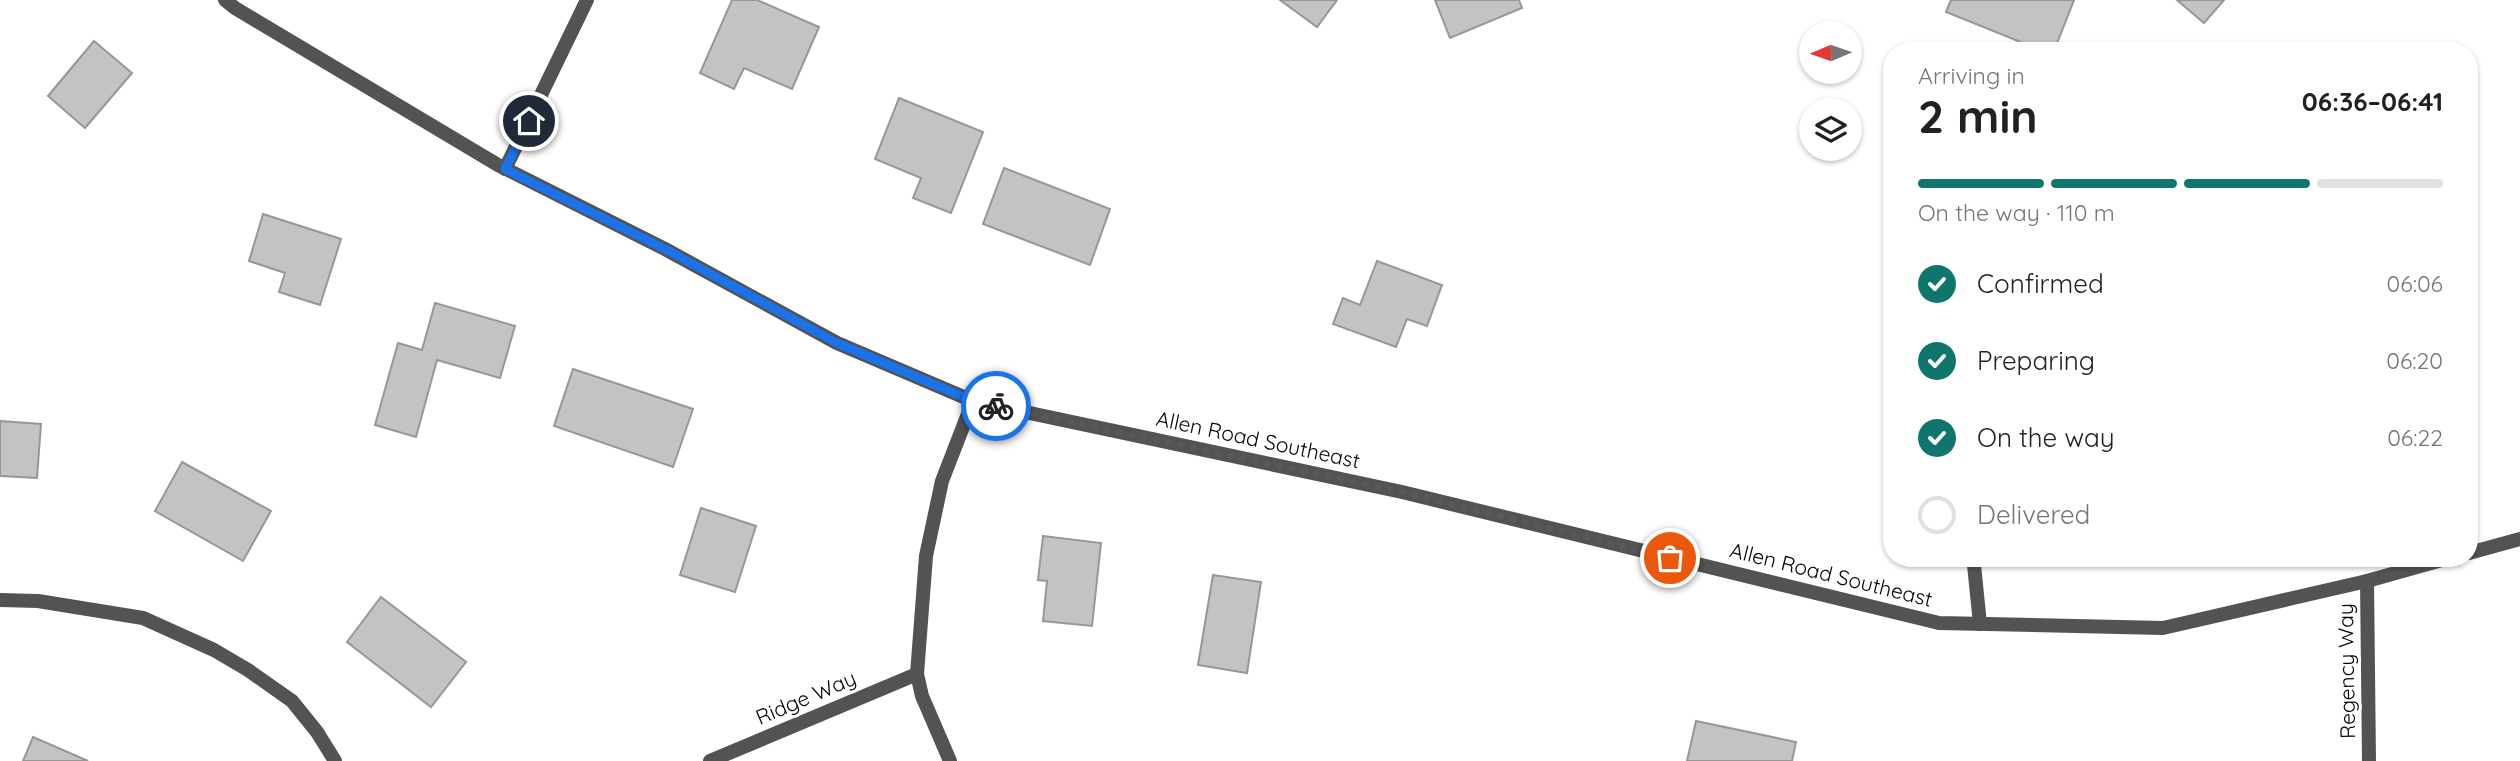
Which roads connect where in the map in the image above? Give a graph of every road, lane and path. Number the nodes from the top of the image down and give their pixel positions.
1 (225, 0) edge
2 (587, 0) edge
3 (505, 169) junction
4 (973, 401) junction
5 (2520, 539) edge
6 (2478, 551) edge
7 (1973, 567) edge
8 (2417, 567) edge
9 (2367, 581) junction
10 (0, 600) edge
11 (1980, 624) junction
12 (917, 674) junction
13 (335, 761) edge
14 (710, 761) edge
15 (950, 761) edge
16 (2370, 761) edge

1 - 3 street, Allen Road Southeast
2 - 3 street
3 - 4 street, Allen Road Southeast
4 - 11 street, Allen Road Southeast
4 - 12 street
5 - 6 street
7 - 11 street
8 - 9 street, Allen Road Southeast
9 - 11 street, Allen Road Southeast
9 - 16 street, Regency Way
10 - 13 street
12 - 14 street, Ridge Way
12 - 15 street

